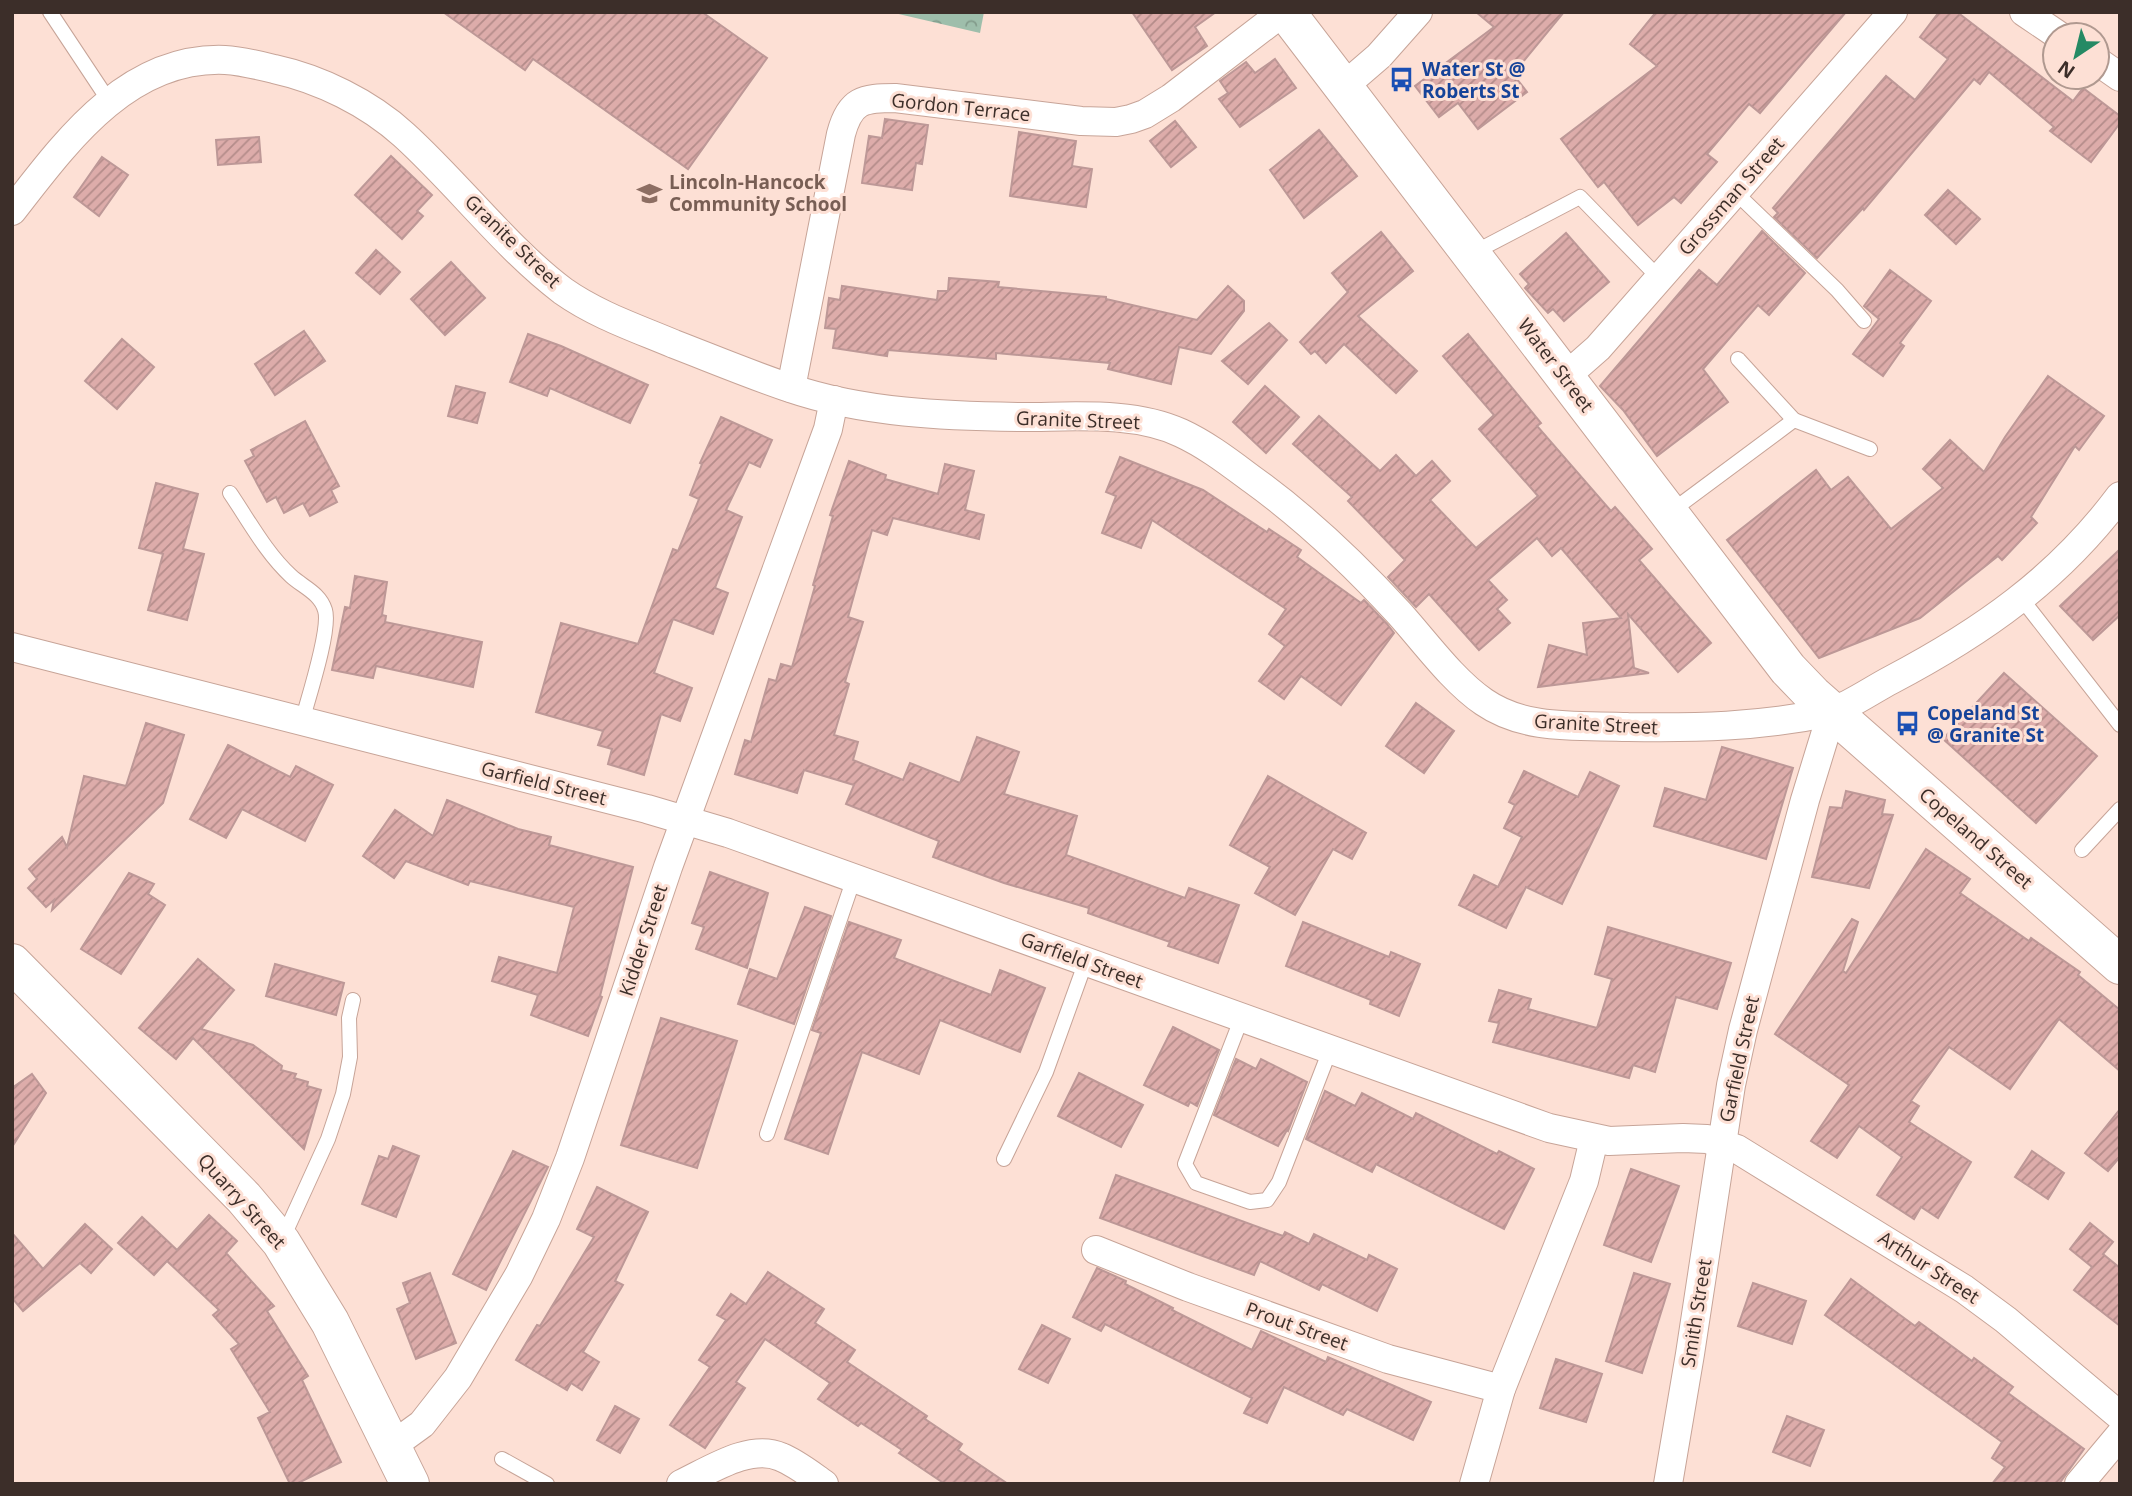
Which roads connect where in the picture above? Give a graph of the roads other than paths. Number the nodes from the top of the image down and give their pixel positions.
1 (50, 12) edge
2 (1284, 12) edge
3 (1418, 12) edge
4 (1893, 12) edge
5 (2024, 12) edge
6 (2041, 24) edge
7 (1343, 87) junction
8 (110, 101) junction
9 (1735, 192) junction
10 (12, 211) edge
11 (1471, 254) junction
12 (1659, 278) junction
13 (1864, 321) dead end
14 (1738, 359) dead end
15 (1565, 377) junction
16 (791, 388) junction
17 (834, 400) junction
18 (1794, 420) junction
19 (1870, 449) dead end
20 (230, 493) dead end
21 (2120, 496) edge
22 (1668, 514) junction
23 (2021, 598) junction
24 (12, 647) edge
25 (1832, 712) junction
26 (302, 721) junction
27 (2120, 725) edge
28 (2120, 809) edge
29 (684, 820) junction
30 (2082, 850) dead end
31 (855, 878) junction
32 (1086, 961) junction
33 (12, 963) edge
34 (2120, 965) edge
35 (353, 1000) dead end
36 (1242, 1017) junction
37 (1330, 1050) junction
38 (767, 1134) dead end
39 (1594, 1139) junction
40 (1721, 1142) junction
41 (1004, 1159) dead end
42 (281, 1242) junction
43 (1096, 1250) dead end
44 (1502, 1389) junction
45 (2120, 1416) edge
46 (2120, 1435) edge
47 (391, 1444) junction
48 (502, 1459) dead end
49 (410, 1484) edge
50 (547, 1484) edge
51 (681, 1484) edge
52 (824, 1484) edge
53 (1474, 1484) edge
54 (1668, 1484) edge
55 (2079, 1484) edge

1 - 8 lane
2 - 7 main road, Water Street
2 - 16 street, Gordon Terrace
3 - 7 street
4 - 9 street, Grossman Street
5 - 6 street
7 - 11 main road, Water Street
8 - 10 street, Granite Street
8 - 16 street, Granite Street
9 - 12 street, Grossman Street
9 - 13 lane
11 - 12 lane
11 - 15 main road, Water Street
12 - 15 street, Grossman Street
14 - 18 lane
15 - 22 main road, Water Street
16 - 17 street, Granite Street
17 - 25 street, Granite Street
17 - 29 street, Kidder Street
18 - 19 lane
18 - 22 lane
20 - 26 lane
21 - 23 street, Granite Street
22 - 25 main road, Water Street
23 - 25 street, Granite Street
23 - 27 lane
24 - 26 street, Garfield Street
25 - 34 main road, Copeland Street
25 - 40 street, Garfield Street
26 - 29 street, Garfield Street
28 - 30 lane
29 - 31 street, Garfield Street
29 - 47 street, Kidder Street
31 - 32 street, Garfield Street
31 - 38 lane
32 - 36 street, Garfield Street
32 - 41 lane
33 - 42 main road, Quarry Street
35 - 42 lane
36 - 37 street, Garfield Street
36 - 37 lane
37 - 39 street, Garfield Street
39 - 40 street, Garfield Street
39 - 44 street
40 - 45 street, Arthur Street
40 - 54 street, Smith Street
42 - 47 main road, Quarry Street
43 - 44 street, Prout Street
44 - 53 street
46 - 55 street
47 - 49 main road, Quarry Street
48 - 50 lane
51 - 52 street

